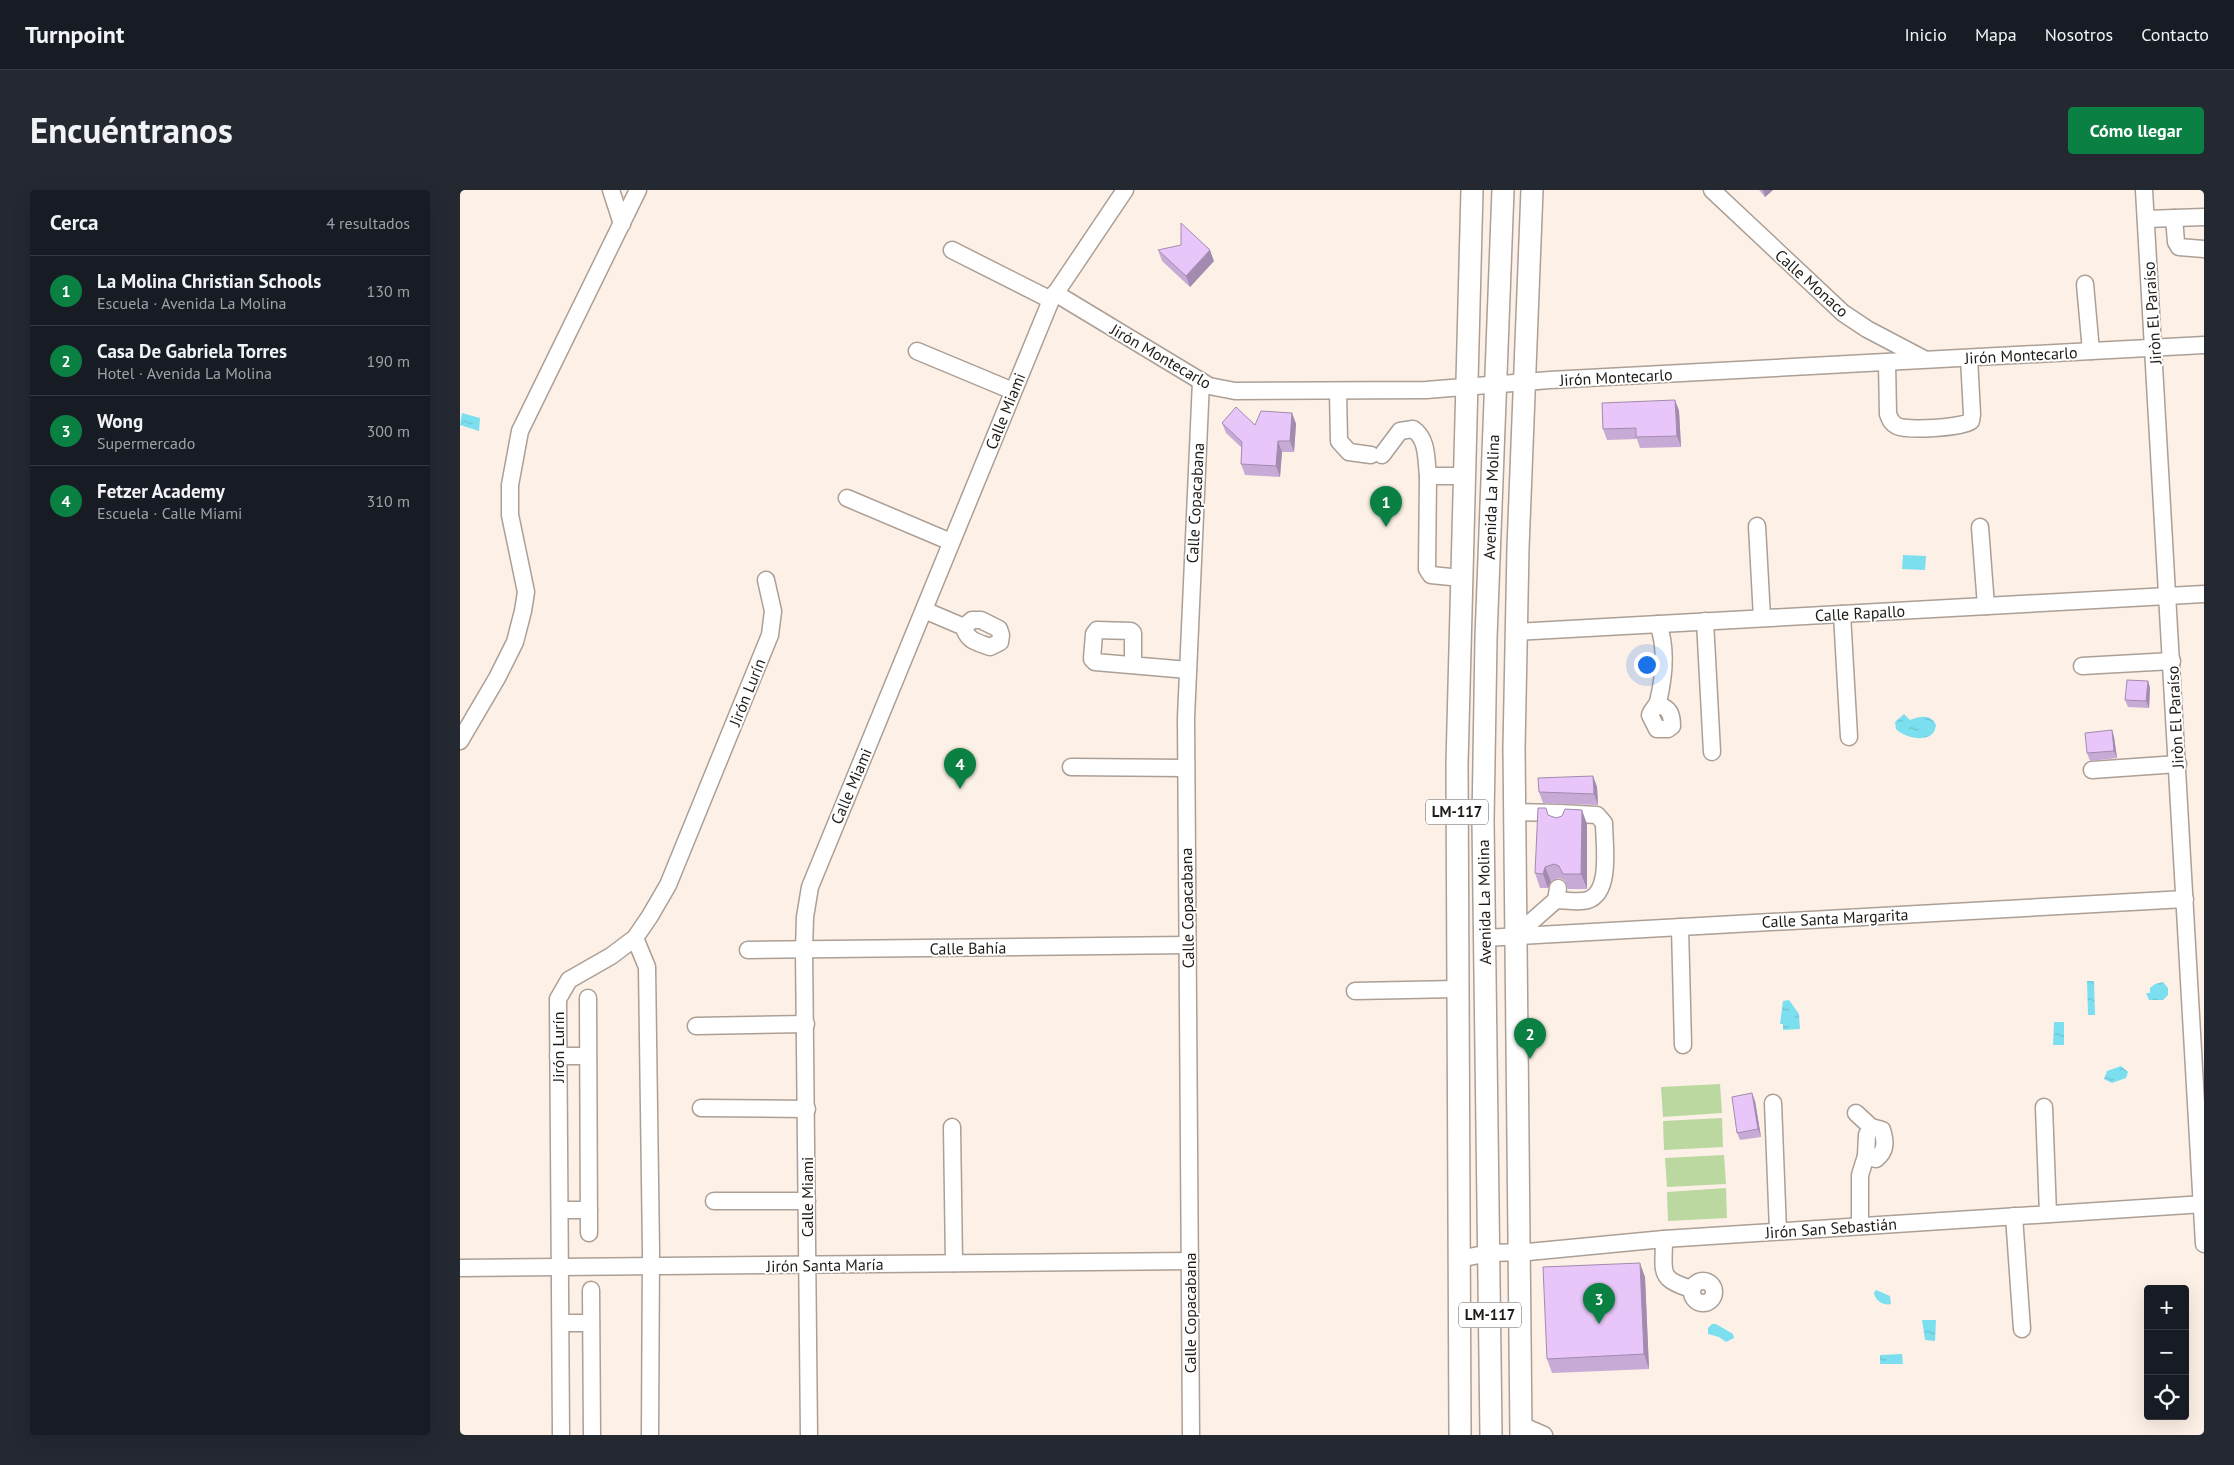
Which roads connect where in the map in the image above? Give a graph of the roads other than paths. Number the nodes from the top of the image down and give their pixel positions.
1 (611, 190) edge
2 (638, 190) edge
3 (1125, 190) edge
4 (1472, 190) edge
5 (1502, 190) edge
6 (1532, 190) edge
7 (1712, 190) edge
8 (2144, 190) edge
9 (2204, 217) edge
10 (2174, 218) junction
11 (2146, 219) junction
12 (622, 224) junction
13 (2204, 249) edge
14 (952, 250) dead end
15 (2085, 284) dead end
16 (1053, 297) junction
17 (2204, 345) edge
18 (2154, 347) junction
19 (917, 351) dead end
20 (2091, 351) junction
21 (1970, 358) junction
22 (1925, 360) junction
23 (1887, 363) junction
24 (1201, 381) junction
25 (1524, 382) junction
26 (1494, 384) junction
27 (1466, 386) junction
28 (1013, 391) junction
29 (1338, 391) junction
30 (1428, 476) junction
31 (1463, 476) junction
32 (847, 498) dead end
33 (1757, 526) dead end
34 (1980, 527) dead end
35 (951, 542) junction
36 (1461, 578) junction
37 (766, 580) dead end
38 (2204, 594) edge
39 (2168, 596) junction
40 (1986, 606) junction
41 (924, 610) junction
42 (1842, 614) junction
43 (1762, 618) junction
44 (1705, 621) junction
45 (1658, 624) junction
46 (964, 627) dead end
47 (1515, 632) junction
48 (2172, 661) junction
49 (1133, 664) dead end
50 (2082, 666) dead end
51 (1188, 670) junction
52 (1657, 704) dead end
53 (1849, 737) dead end
54 (460, 740) edge
55 (1712, 752) dead end
56 (2178, 764) junction
57 (1071, 767) dead end
58 (1186, 768) junction
59 (2092, 770) dead end
60 (1514, 812) junction
61 (2185, 899) junction
62 (1680, 926) junction
63 (1514, 937) junction
64 (635, 938) junction
65 (1485, 938) junction
66 (1187, 945) junction
67 (748, 950) dead end
68 (804, 950) junction
69 (1457, 989) junction
70 (1355, 991) dead end
71 (588, 998) dead end
72 (806, 1024) junction
73 (696, 1026) dead end
74 (1684, 1045) dead end
75 (558, 1056) junction
76 (588, 1056) junction
77 (1773, 1102) dead end
78 (2044, 1107) dead end
79 (701, 1108) dead end
80 (807, 1109) junction
81 (1856, 1113) dead end
82 (952, 1127) dead end
83 (714, 1201) dead end
84 (808, 1201) junction
85 (2203, 1204) edge
86 (560, 1210) junction
87 (589, 1210) junction
88 (2048, 1214) junction
89 (2014, 1216) junction
90 (1860, 1226) junction
91 (1778, 1232) junction
92 (589, 1233) dead end
93 (1664, 1239) junction
94 (2204, 1244) edge
95 (1518, 1252) junction
96 (1489, 1253) junction
97 (1459, 1259) junction
98 (1190, 1261) junction
99 (954, 1263) junction
100 (807, 1265) junction
101 (650, 1266) junction
102 (561, 1267) junction
103 (460, 1268) edge
104 (1692, 1288) dead end
105 (591, 1290) dead end
106 (561, 1323) junction
107 (591, 1323) junction
108 (2022, 1329) dead end
109 (1491, 1377) junction
110 (1521, 1430) edge
111 (561, 1435) edge
112 (592, 1435) edge
113 (650, 1435) edge
114 (809, 1435) edge
115 (1191, 1435) edge
116 (1460, 1435) edge
117 (1491, 1435) edge
118 (1544, 1435) edge

1 - 12 street
2 - 12 street
3 - 16 street, Calle Miami
4 - 27 main road, Avenida La Molina / LM-117
5 - 26 main road, Avenida La Molina / LM-117
6 - 25 main road, Avenida La Molina / LM-117
7 - 22 street, Calle Monaco
8 - 11 street, Jiròn El Paraíso
9 - 10 street
10 - 11 street
10 - 13 street
11 - 18 street, Jiròn El Paraíso
12 - 54 street
14 - 16 street, Jirón Montecarlo
15 - 20 street
16 - 24 street, Jirón Montecarlo
16 - 28 street, Calle Miami
17 - 18 street, Jirón Montecarlo
18 - 20 street, Jirón Montecarlo
18 - 39 street, Jiròn El Paraíso
19 - 28 street
20 - 21 street, Jirón Montecarlo
21 - 22 street, Jirón Montecarlo
21 - 23 street
22 - 23 street, Jirón Montecarlo
23 - 25 street, Jirón Montecarlo
24 - 29 street, Jirón Montecarlo
24 - 51 street, Calle Copacabana
25 - 26 street, Jirón Montecarlo
25 - 47 main road, Avenida La Molina / LM-117
26 - 27 street, Jirón Montecarlo
26 - 65 main road, Avenida La Molina / LM-117
27 - 29 street, Jirón Montecarlo
27 - 31 main road, Avenida La Molina / LM-117
28 - 35 street, Calle Miami
29 - 30 street
30 - 31 street
30 - 36 street
31 - 36 main road, Avenida La Molina / LM-117
32 - 35 street
33 - 43 street
34 - 40 street
35 - 41 street, Calle Miami
36 - 69 main road, Avenida La Molina / LM-117
37 - 64 street, Jirón Lurín
38 - 39 street, Calle Rapallo
39 - 40 street, Calle Rapallo
39 - 48 street, Jiròn El Paraíso
40 - 42 street, Calle Rapallo
41 - 46 street
41 - 68 street, Calle Miami
42 - 43 street, Calle Rapallo
42 - 53 street
43 - 44 street, Calle Rapallo
44 - 45 street, Calle Rapallo
44 - 55 street
45 - 47 street, Calle Rapallo
45 - 52 street
47 - 60 main road, Avenida La Molina / LM-117
48 - 50 street
48 - 56 street, Jiròn El Paraíso
49 - 51 street
51 - 58 street, Calle Copacabana
56 - 59 street
56 - 61 street, Jiròn El Paraíso
57 - 58 street
58 - 66 street, Calle Copacabana
60 - 63 main road, Avenida La Molina / LM-117
60 - 63 street
61 - 62 street, Calle Santa Margarita
61 - 85 street, Jiròn El Paraíso
62 - 63 street, Calle Santa Margarita
62 - 74 street
63 - 65 street, Calle Santa Margarita
63 - 95 main road, Avenida La Molina / LM-117
64 - 75 street, Jirón Lurín
64 - 101 street
65 - 96 main road, Avenida La Molina / LM-117
66 - 68 street, Calle Bahía
66 - 98 street, Calle Copacabana
67 - 68 street, Calle Bahía
68 - 72 street, Calle Miami
69 - 70 street
69 - 97 main road, Avenida La Molina / LM-117
71 - 76 street
72 - 73 street
72 - 80 street, Calle Miami
75 - 76 street
75 - 86 street, Jirón Lurín
76 - 87 street
77 - 91 street
78 - 88 street
79 - 80 street
80 - 84 street, Calle Miami
81 - 90 street
82 - 99 street
83 - 84 street
84 - 100 street, Calle Miami
85 - 88 street, Jirón San Sebastián
85 - 94 street, Jiròn El Paraíso
86 - 87 street
86 - 102 street, Jirón Lurín
87 - 92 street
88 - 89 street, Jirón San Sebastián
89 - 90 street, Jirón San Sebastián
89 - 108 street
90 - 91 street, Jirón San Sebastián
91 - 93 street, Jirón San Sebastián
93 - 95 street, Jirón San Sebastián
93 - 104 street
95 - 96 street, Jirón San Sebastián
95 - 110 main road, Avenida La Molina / LM-117
96 - 97 street, Jirón San Sebastián
96 - 109 main road, Avenida La Molina / LM-117
97 - 116 main road, Avenida La Molina / LM-117
98 - 99 street, Jirón Santa María
98 - 115 street, Calle Copacabana
99 - 100 street, Jirón Santa María
100 - 101 street, Jirón Santa María
100 - 114 street, Calle Miami
101 - 102 street, Jirón Santa María
101 - 113 street
102 - 103 street, Jirón Santa María
102 - 106 street, Jirón Lurín
105 - 107 street
106 - 107 street
106 - 111 street, Jirón Lurín
107 - 112 street
109 - 110 main road
109 - 117 main road, Avenida La Molina / LM-117
110 - 118 street

